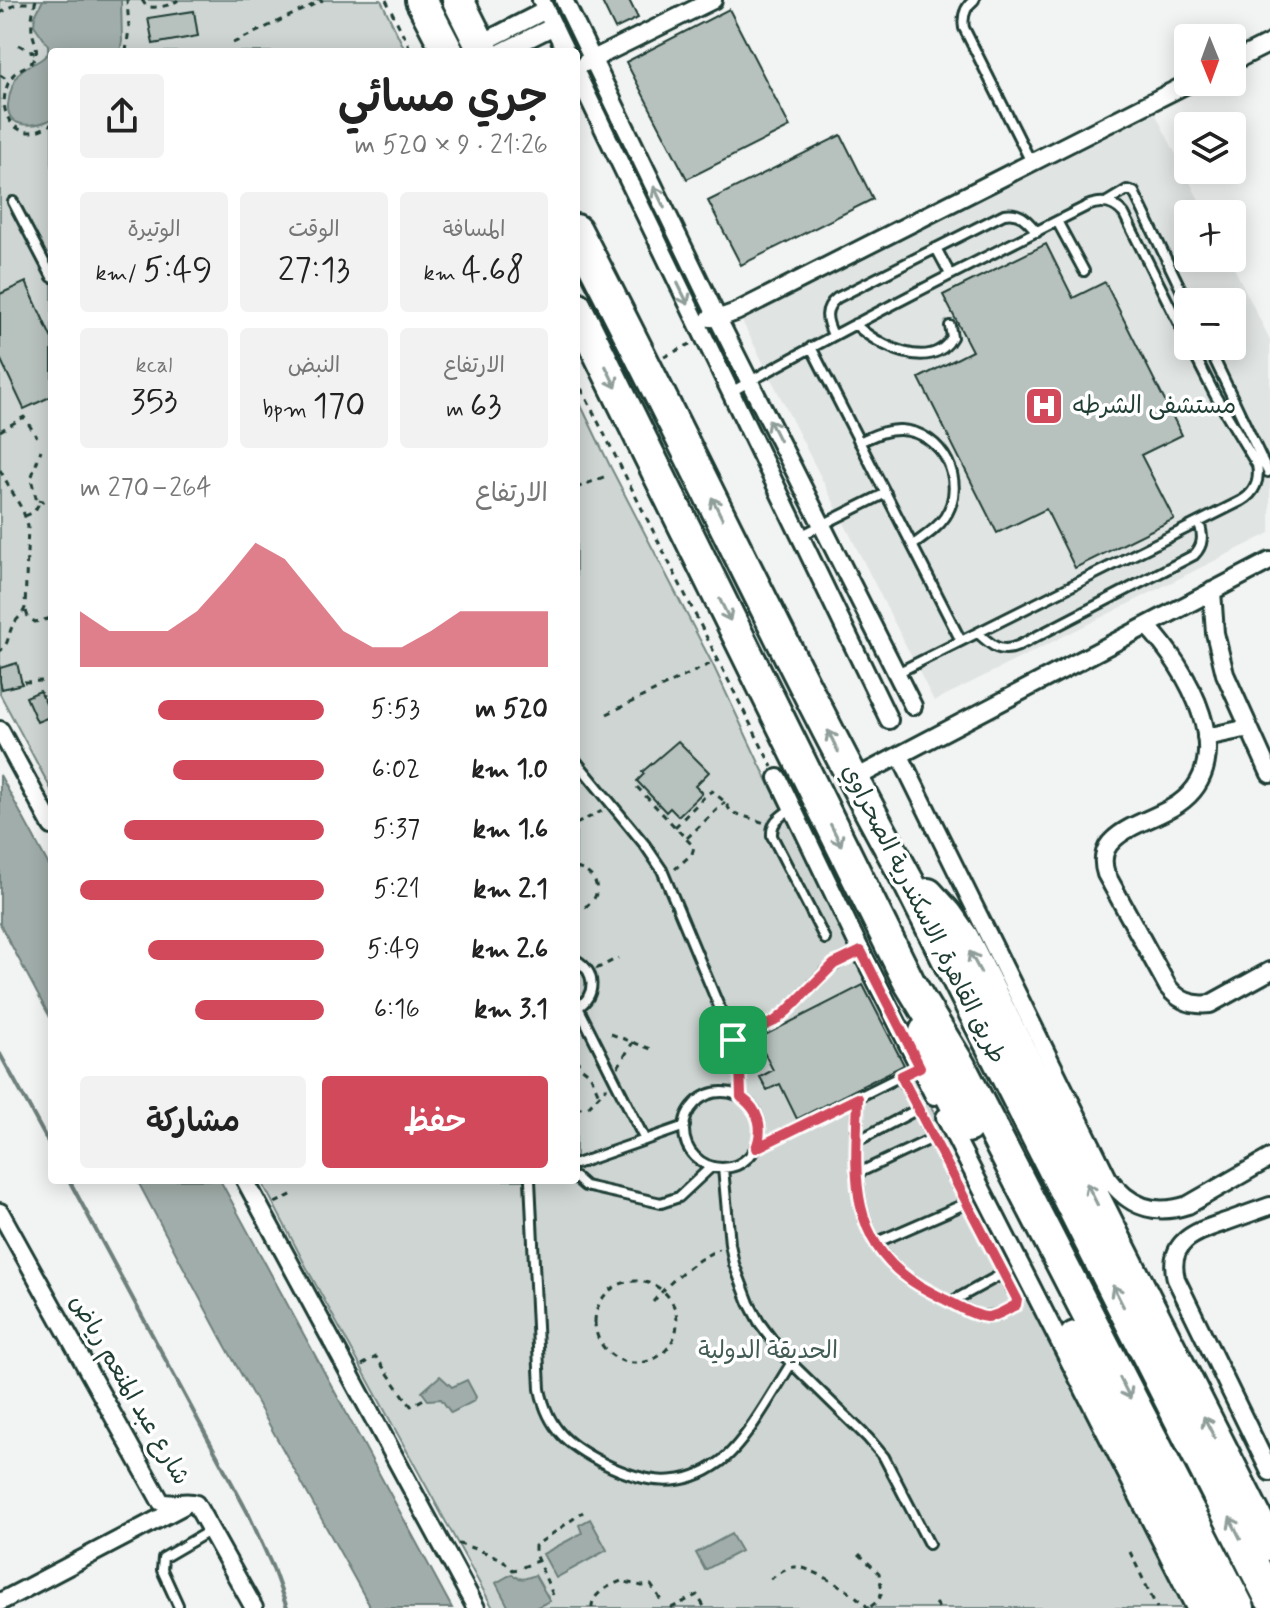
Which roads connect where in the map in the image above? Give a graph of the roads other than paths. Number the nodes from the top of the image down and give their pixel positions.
1 (421, 0) edge
2 (458, 0) edge
3 (564, 0) edge
4 (713, 0) edge
5 (974, 0) edge
6 (544, 5) edge
7 (554, 26) junction
8 (481, 35) edge
9 (1270, 43) edge
10 (446, 48) edge
11 (564, 48) edge
12 (1246, 55) edge
13 (593, 59) junction
14 (580, 67) edge
15 (580, 78) edge
16 (1174, 90) edge
17 (1031, 162) junction
18 (13, 202) dead end
19 (1107, 202) junction
20 (1057, 221) junction
21 (1037, 232) junction
22 (580, 238) edge
23 (936, 248) junction
24 (48, 269) edge
25 (1084, 271) dead end
26 (950, 274) junction
27 (1180, 288) edge
28 (1174, 314) edge
29 (580, 316) edge
30 (717, 317) junction
31 (696, 320) junction
32 (855, 324) junction
33 (950, 326) dead end
34 (833, 335) junction
35 (811, 347) junction
36 (1197, 360) edge
37 (1213, 360) edge
38 (750, 381) junction
39 (731, 392) junction
40 (859, 442) junction
41 (1268, 472) edge
42 (886, 493) junction
43 (1199, 522) junction
44 (822, 525) junction
45 (800, 536) junction
46 (913, 545) junction
47 (1270, 561) edge
48 (1212, 591) junction
49 (1147, 626) junction
50 (978, 633) junction
51 (961, 641) junction
52 (897, 673) junction
53 (913, 706) dead end
54 (889, 720) dead end
55 (1249, 728) junction
56 (0, 730) edge
57 (1206, 737) junction
58 (900, 756) junction
59 (580, 766) edge
60 (789, 772) junction
61 (1270, 774) edge
62 (852, 780) junction
63 (792, 808) junction
64 (48, 819) edge
65 (909, 883) junction
66 (825, 939) dead end
67 (861, 951) junction
68 (580, 963) edge
69 (1270, 971) edge
70 (918, 999) junction
71 (580, 1005) edge
72 (580, 1014) edge
73 (733, 1040) junction
74 (920, 1067) junction
75 (901, 1076) junction
76 (741, 1097) junction
77 (858, 1098) junction
78 (918, 1109) junction
79 (685, 1126) junction
80 (933, 1138) junction
81 (645, 1140) junction
82 (857, 1141) junction
83 (756, 1148) junction
84 (1270, 1158) edge
85 (580, 1163) edge
86 (711, 1167) junction
87 (723, 1168) junction
88 (856, 1174) junction
89 (580, 1182) edge
90 (247, 1184) edge
91 (530, 1184) edge
92 (967, 1203) junction
93 (1270, 1206) edge
94 (0, 1212) edge
95 (875, 1243) junction
96 (1004, 1273) junction
97 (951, 1302) junction
98 (791, 1364) junction
99 (1269, 1468) edge
100 (192, 1502) junction
101 (212, 1530) junction
102 (1264, 1533) edge
103 (929, 1544) dead end
104 (1270, 1598) edge
105 (0, 1602) edge
106 (178, 1605) dead end
107 (254, 1608) edge
108 (476, 1608) edge
109 (1195, 1608) edge
110 (1214, 1608) edge
111 (1239, 1608) edge

1 - 10 highway
2 - 8 highway
3 - 13 street
4 - 13 street
5 - 17 lane
6 - 7 street
6 - 8 street
7 - 8 street
7 - 11 street
9 - 12 street
13 - 14 street
30 -> 13 street
15 -> 31 street
16 - 17 street
17 - 30 street
18 - 24 lane
19 - 20 lane
19 - 27 lane
19 - 28 lane
20 - 21 lane
20 - 25 lane
21 - 23 lane
21 - 26 lane
62 -> 22 highway, طريق القاهرة, الاسكندرية الصحراوي
23 - 26 lane
23 - 34 lane
26 - 32 lane
29 -> 60 highway, طريق القاهرة, الاسكندرية الصحراوي
30 - 31 street
30 - 38 street
31 - 39 street
32 - 33 lane
32 - 34 lane
34 - 35 lane
35 - 38 lane
35 - 40 lane
36 - 43 lane
37 - 41 lane
38 - 39 lane
44 -> 38 street
39 - 45 street
40 - 42 lane
40 - 46 lane
42 - 44 lane
42 - 46 lane
43 - 50 lane
43 - 50 lane
44 - 45 lane
44 - 52 street
45 - 54 street
46 - 51 lane
47 - 48 street
48 - 49 street
48 - 55 street
49 - 57 street
49 - 58 street
50 - 51 lane
51 - 52 lane
52 - 53 street
55 - 57 street
55 - 61 street
56 - 64 street
57 - 69 street
58 - 62 street
58 - 84 street
59 - 73 lane
60 - 63 street
60 -> 70 highway, طريق القاهرة, الاسكندرية الصحراوي
62 - 65 highway, طريق القاهرة, الاسكندرية الصحراوي
63 - 66 lane
63 - 67 street
102 -> 65 highway
104 -> 65 highway, طريق القاهرة, الاسكندرية الصحراوي
67 - 73 lane
67 - 74 street
68 - 71 lane
70 - 110 highway
70 -> 111 highway, طريق القاهرة, الاسكندرية الصحراوي
72 - 81 lane
73 - 76 lane
74 - 75 lane
74 - 109 street
75 - 77 lane
75 - 78 lane
76 - 79 lane
76 - 83 lane
77 - 82 lane
77 - 83 lane
78 - 80 lane
78 - 82 lane
79 - 81 lane
79 - 86 lane
80 - 88 lane
80 - 92 lane
81 - 85 lane
82 - 88 lane
83 - 87 lane
86 - 87 lane
86 - 89 lane
87 - 98 lane
88 - 95 lane
90 - 108 street
91 - 98 lane
92 - 95 lane
92 - 96 lane
93 - 99 street
94 - 100 street, شارع عبد المنعم رياض
95 - 97 lane
96 - 97 lane
96 - 97 lane
98 - 103 lane
100 - 101 street, شارع عبد المنعم رياض
100 - 105 street
101 - 106 lane
101 - 107 street, شارع عبد المنعم رياض

